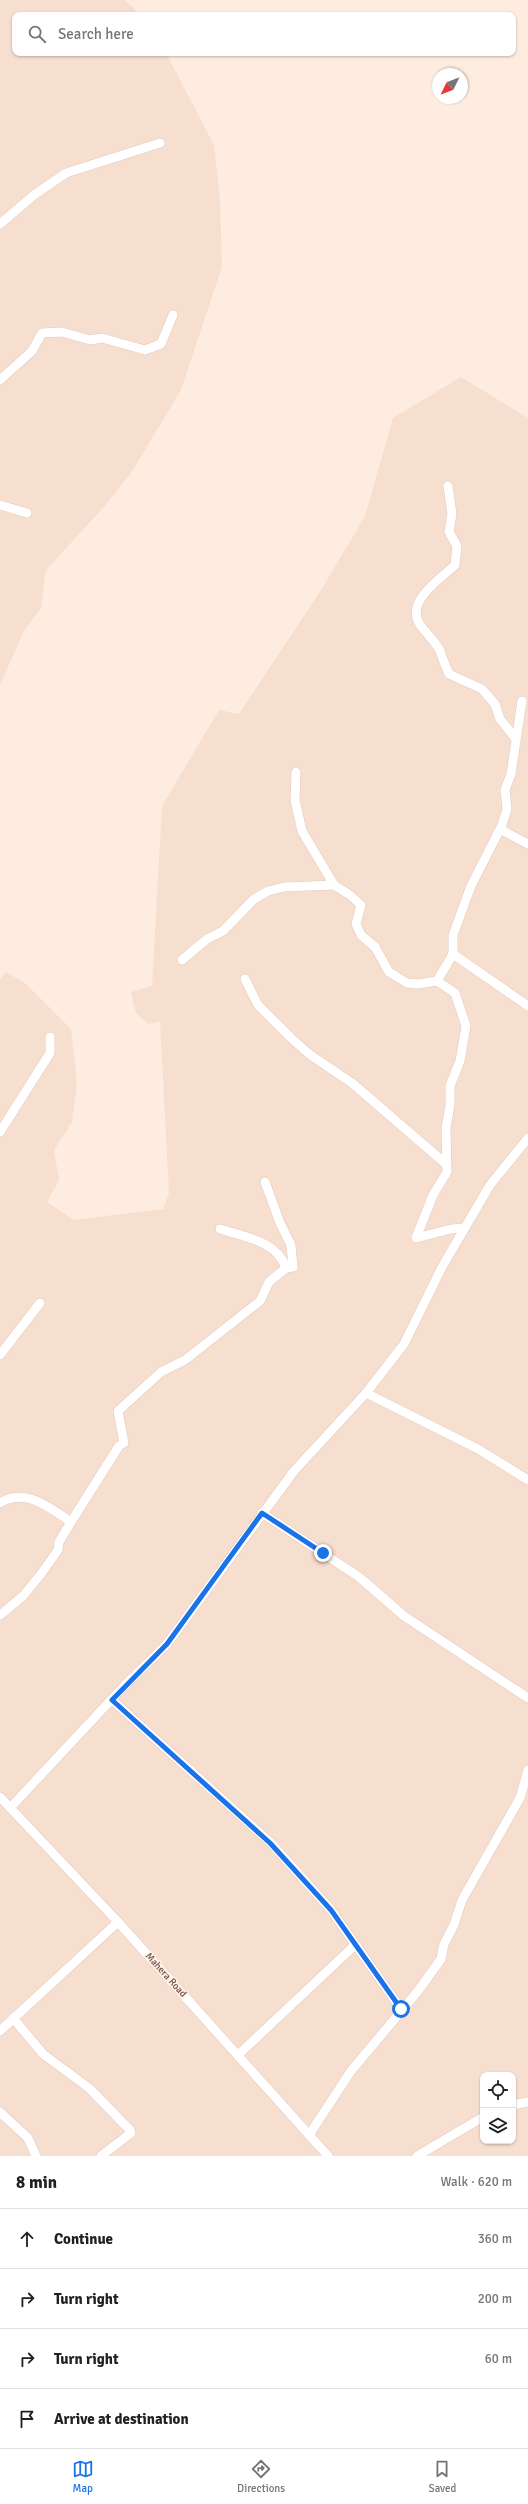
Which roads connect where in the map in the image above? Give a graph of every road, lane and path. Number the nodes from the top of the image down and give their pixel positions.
1 (160, 143) dead end
2 (0, 224) edge
3 (173, 315) dead end
4 (0, 380) edge
5 (448, 486) dead end
6 (0, 504) edge
7 (27, 513) dead end
8 (522, 701) dead end
9 (516, 739) junction
10 (296, 772) dead end
11 (500, 829) junction
12 (528, 844) edge
13 (334, 885) junction
14 (453, 954) junction
15 (182, 960) dead end
16 (245, 979) dead end
17 (437, 981) junction
18 (528, 1006) edge
19 (50, 1037) dead end
20 (0, 1132) edge
21 (528, 1138) edge
22 (446, 1164) junction
23 (264, 1182) dead end
24 (465, 1228) junction
25 (220, 1229) dead end
26 (286, 1268) junction
27 (40, 1303) dead end
28 (0, 1355) edge
29 (366, 1393) junction
30 (528, 1480) edge
31 (0, 1503) edge
32 (262, 1513) junction
33 (71, 1522) junction
34 (0, 1615) edge
35 (528, 1698) edge
36 (112, 1700) junction
37 (528, 1770) edge
38 (4, 1803) edge
39 (118, 1922) junction
40 (355, 1945) junction
41 (401, 2009) junction
42 (14, 2018) junction
43 (0, 2031) edge
44 (238, 2055) junction
45 (528, 2102) edge
46 (516, 2104) edge
47 (0, 2112) edge
48 (480, 2119) edge
49 (309, 2135) junction
50 (36, 2156) edge
51 (100, 2156) edge
52 (328, 2156) edge
53 (417, 2156) edge

1 - 2 street
3 - 4 street
5 - 9 street
6 - 7 street
8 - 9 street
9 - 11 street
10 - 13 street
11 - 12 street
11 - 14 street
13 - 15 street
13 - 17 street
14 - 17 street
14 - 18 street
16 - 22 street
17 - 22 street
19 - 20 street
21 - 24 street
22 - 24 street
23 - 26 street
24 - 29 street
25 - 26 street
26 - 33 street
27 - 28 street
29 - 30 street
29 - 32 street
31 - 33 street
32 - 35 street
32 - 36 street
33 - 34 street
36 - 38 street
36 - 40 street
37 - 41 street
38 - 39 street, Mahera Road
39 - 42 street
39 - 44 street, Mahera Road
40 - 41 street
40 - 44 street
41 - 49 street
42 - 43 street
42 - 51 street
44 - 49 street, Mahera Road
45 - 46 street
47 - 50 street
48 - 53 street
49 - 52 street, Mahera Road

